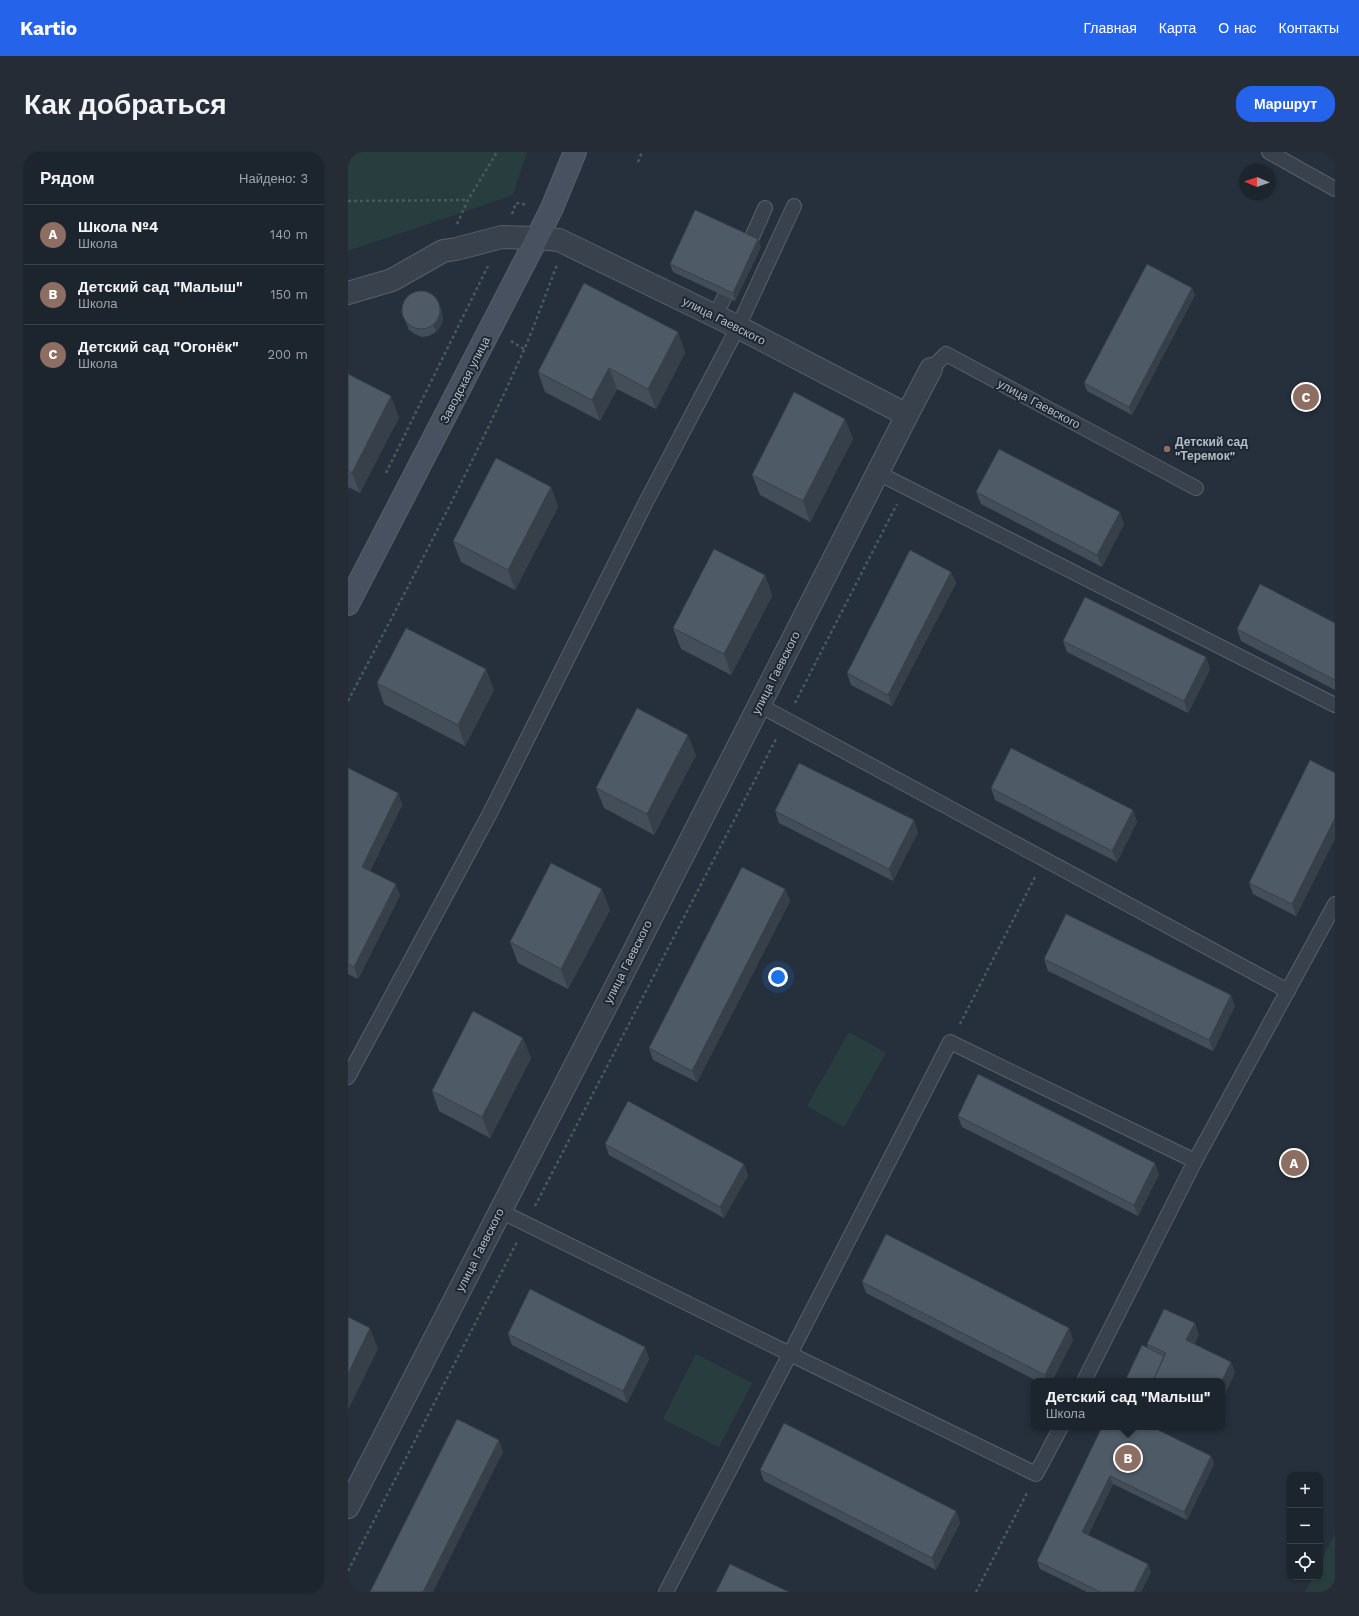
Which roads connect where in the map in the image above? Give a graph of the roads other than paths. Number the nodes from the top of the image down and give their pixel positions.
1 (575, 152) edge
2 (1269, 152) edge
3 (1335, 189) edge
4 (794, 206) dead end
5 (765, 208) dead end
6 (537, 238) junction
7 (750, 242) edge
8 (348, 293) edge
9 (725, 296) edge
10 (715, 316) junction
11 (738, 327) junction
12 (931, 369) joint
13 (906, 415) junction
14 (878, 473) junction
15 (1196, 488) dead end
16 (354, 577) edge
17 (348, 604) edge
18 (759, 705) junction
19 (1335, 705) edge
20 (1335, 904) edge
21 (1288, 991) junction
22 (348, 1077) edge
23 (1196, 1161) junction
24 (500, 1211) junction
25 (790, 1354) junction
26 (1086, 1378) edge
27 (1058, 1430) edge
28 (348, 1507) edge
29 (666, 1592) edge

1 - 6 street, Заводская улица
2 - 3 lane
4 - 11 lane
5 - 7 lane
6 - 8 street, улица Гаевского
6 - 10 street, улица Гаевского
6 - 16 street, Заводская улица
9 - 10 lane
10 - 11 street, улица Гаевского
11 - 13 street, улица Гаевского
11 - 22 lane
12 - 13 street, улица Гаевского
12 - 15 lane, улица Гаевского
13 - 14 street, улица Гаевского
14 - 18 street, улица Гаевского
14 - 19 lane
16 - 17 street, Заводская улица
18 - 21 lane
18 - 24 street, улица Гаевского
20 - 21 lane
21 - 23 lane
23 - 25 lane
23 - 26 lane
24 - 25 lane
24 - 28 street, улица Гаевского
25 - 27 lane
25 - 29 lane

